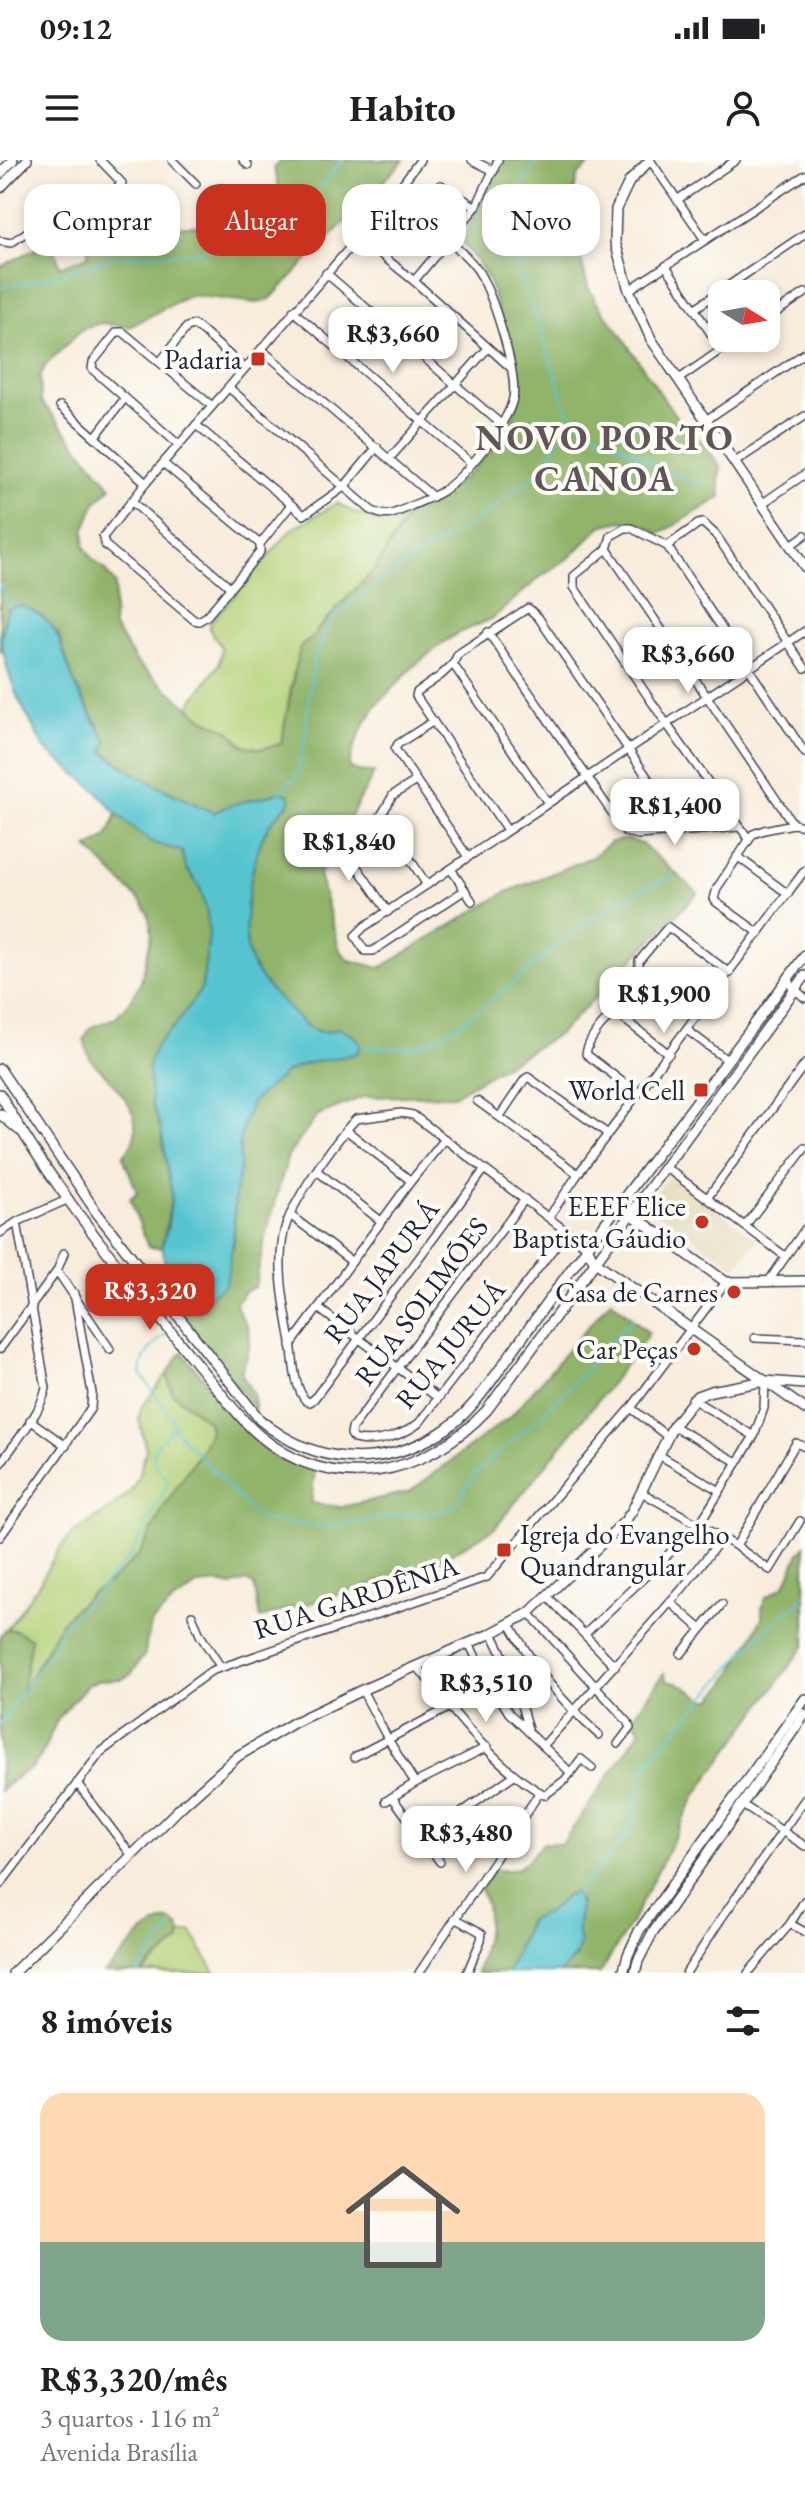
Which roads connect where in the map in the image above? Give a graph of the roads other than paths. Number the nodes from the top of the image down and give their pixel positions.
1 (13, 160) edge
2 (27, 160) edge
3 (100, 160) edge
4 (172, 160) edge
5 (420, 160) edge
6 (472, 160) edge
7 (498, 160) edge
8 (650, 160) edge
9 (736, 160) edge
10 (494, 171) junction
11 (0, 174) edge
12 (805, 175) edge
13 (196, 184) dead end
14 (402, 184) edge
15 (0, 188) edge
16 (677, 200) junction
17 (466, 201) edge
18 (476, 207) junction
19 (466, 220) edge
20 (805, 234) edge
21 (705, 240) junction
22 (0, 241) edge
23 (342, 254) edge
24 (383, 256) edge
25 (436, 256) edge
26 (464, 256) edge
27 (666, 266) junction
28 (326, 273) junction
29 (414, 281) junction
30 (629, 290) junction
31 (805, 293) edge
32 (694, 309) junction
33 (780, 310) edge
34 (293, 311) junction
35 (450, 314) junction
36 (708, 330) edge
37 (488, 348) junction
38 (261, 349) junction
39 (419, 351) junction
40 (717, 352) edge
41 (805, 353) edge
42 (160, 362) junction
43 (244, 368) junction
44 (512, 370) junction
45 (679, 379) junction
46 (456, 385) junction
47 (228, 387) junction
48 (125, 398) junction
49 (60, 406) dead end
50 (212, 406) junction
51 (805, 416) edge
52 (706, 420) junction
53 (423, 421) junction
54 (196, 425) junction
55 (502, 425) junction
56 (96, 436) junction
57 (179, 445) junction
58 (377, 447) junction
59 (390, 458) junction
60 (735, 462) junction
61 (163, 463) junction
62 (471, 463) junction
63 (805, 474) edge
64 (146, 483) junction
65 (344, 487) junction
66 (433, 497) junction
67 (131, 501) junction
68 (763, 503) junction
69 (290, 506) junction
70 (805, 535) edge
71 (791, 545) junction
72 (667, 546) junction
73 (260, 548) junction
74 (607, 549) junction
75 (805, 567) edge
76 (230, 587) junction
77 (805, 631) edge
78 (488, 632) junction
79 (787, 642) junction
80 (453, 664) junction
81 (805, 668) edge
82 (747, 669) junction
83 (707, 696) junction
84 (432, 722) junction
85 (666, 723) junction
86 (627, 750) junction
87 (805, 753) edge
88 (587, 777) junction
89 (416, 781) junction
90 (548, 803) junction
91 (381, 815) junction
92 (793, 824) junction
93 (805, 826) edge
94 (739, 827) junction
95 (507, 830) junction
96 (684, 831) junction
97 (748, 838) junction
98 (737, 856) junction
99 (468, 857) junction
100 (451, 869) junction
101 (805, 871) edge
102 (427, 885) junction
103 (465, 890) junction
104 (788, 894) junction
105 (472, 901) dead end
106 (388, 912) junction
107 (759, 933) junction
108 (805, 955) edge
109 (730, 973) junction
110 (805, 976) edge
111 (789, 977) junction
112 (795, 990) junction
113 (805, 998) edge
114 (698, 1015) junction
115 (752, 1027) junction
116 (687, 1030) junction
117 (755, 1045) junction
118 (669, 1054) junction
119 (727, 1060) junction
120 (805, 1064) edge
121 (0, 1069) edge
122 (10, 1087) junction
123 (638, 1094) junction
124 (700, 1097) junction
125 (1, 1098) edge
126 (477, 1101) dead end
127 (690, 1113) junction
128 (0, 1114) edge
129 (500, 1116) junction
130 (702, 1116) junction
131 (694, 1128) junction
132 (346, 1130) junction
133 (24, 1134) junction
134 (608, 1134) junction
135 (445, 1139) junction
136 (805, 1148) edge
137 (665, 1167) junction
138 (485, 1169) junction
139 (317, 1171) junction
140 (578, 1174) junction
141 (411, 1181) junction
142 (708, 1197) junction
143 (69, 1199) junction
144 (525, 1199) junction
145 (616, 1211) junction
146 (630, 1213) junction
147 (290, 1215) junction
148 (549, 1217) junction
149 (381, 1221) junction
150 (17, 1222) junction
151 (745, 1226) junction
152 (805, 1229) edge
153 (567, 1231) junction
154 (0, 1233) edge
155 (587, 1247) junction
156 (64, 1253) dead end
157 (785, 1256) junction
158 (594, 1261) junction
159 (352, 1262) junction
160 (57, 1271) junction
161 (805, 1281) edge
162 (726, 1282) junction
163 (768, 1282) junction
164 (74, 1293) junction
165 (33, 1304) junction
166 (318, 1308) junction
167 (690, 1329) junction
168 (358, 1338) junction
169 (755, 1338) dead end
170 (805, 1340) edge
171 (291, 1345) junction
172 (0, 1349) edge
173 (110, 1349) dead end
174 (399, 1369) junction
175 (765, 1381) junction
176 (805, 1384) edge
177 (438, 1398) junction
178 (692, 1399) junction
179 (631, 1408) junction
180 (805, 1409) edge
181 (30, 1420) junction
182 (673, 1426) junction
183 (352, 1428) joint
184 (754, 1436) junction
185 (668, 1437) junction
186 (66, 1446) junction
187 (805, 1447) edge
188 (3, 1453) edge
189 (659, 1455) junction
190 (737, 1462) junction
191 (0, 1464) edge
192 (720, 1491) junction
193 (641, 1492) junction
194 (800, 1521) dead end
195 (699, 1525) junction
196 (0, 1537) edge
197 (722, 1538) junction
198 (736, 1546) junction
199 (548, 1597) junction
200 (670, 1602) junction
201 (722, 1604) dead end
202 (529, 1613) junction
203 (192, 1615) dead end
204 (510, 1624) junction
205 (701, 1629) junction
206 (492, 1633) junction
207 (585, 1634) junction
208 (469, 1643) junction
209 (681, 1654) dead end
210 (220, 1666) junction
211 (417, 1666) junction
212 (615, 1666) junction
213 (595, 1687) junction
214 (362, 1690) junction
215 (805, 1699) edge
216 (450, 1707) junction
217 (574, 1712) junction
218 (805, 1714) edge
219 (529, 1731) junction
220 (599, 1735) dead end
221 (388, 1739) junction
222 (618, 1744) dead end
223 (543, 1746) junction
224 (487, 1747) junction
225 (354, 1757) dead end
226 (592, 1768) dead end
227 (570, 1772) junction
228 (514, 1775) junction
229 (77, 1783) junction
230 (415, 1783) junction
231 (542, 1794) junction
232 (805, 1799) edge
233 (741, 1804) junction
234 (783, 1832) junction
235 (423, 1840) junction
236 (805, 1846) edge
237 (132, 1856) junction
238 (440, 1862) dead end
239 (0, 1885) edge
240 (805, 1900) edge
241 (455, 1918) junction
242 (790, 1924) junction
243 (805, 1932) edge
244 (13, 1973) edge
245 (419, 1973) edge
246 (467, 1973) edge
247 (623, 1973) edge
248 (635, 1973) edge
249 (686, 1973) edge
250 (748, 1973) edge

1 - 11 street
2 - 15 street
3 - 22 street
4 - 13 street
5 - 14 street
6 - 10 street
7 - 10 street
8 - 16 street
8 - 30 street
9 - 16 street
10 - 18 street
12 - 21 street
16 - 21 street
17 - 18 street
18 - 19 street
20 - 32 street
21 - 27 street
23 - 28 street
24 - 29 street
25 - 29 street
26 - 44 street
27 - 30 street
27 - 32 street
28 - 34 street
28 - 39 street
29 - 35 street
30 - 45 street
31 - 33 street
32 - 36 street
34 - 38 street
34 - 53 street
35 - 37 street
35 - 39 street
37 - 44 street
37 - 46 street
38 - 43 street
38 - 58 street
39 - 46 street
40 - 45 street
41 - 52 street
42 - 43 street
42 - 48 street
42 - 50 street
43 - 47 street
44 - 55 street
45 - 52 street
46 - 53 street
46 - 55 street
47 - 50 street
47 - 65 street
48 - 56 street
48 - 57 street
49 - 56 street
50 - 54 street
51 - 60 street
52 - 60 street
53 - 59 street
53 - 62 street
54 - 57 street
54 - 69 street
55 - 62 street
56 - 64 street
57 - 61 street
58 - 59 street
58 - 65 street
59 - 66 street
60 - 68 street
61 - 64 street
61 - 73 street
62 - 66 street
63 - 68 street
64 - 67 street
65 - 66 street
65 - 69 street
67 - 76 street
67 - 76 street
68 - 71 street
69 - 73 street
70 - 71 street
71 - 75 street
72 - 74 street
72 - 79 street
72 - 82 street
73 - 76 street
74 - 83 street
74 - 85 street
77 - 79 street
78 - 80 street
78 - 86 street
78 - 88 street
79 - 81 street
79 - 82 street
80 - 84 street
80 - 90 street
82 - 83 street
82 - 87 street
83 - 85 street
83 - 92 street
84 - 89 street
84 - 95 street
85 - 86 street
85 - 94 street
86 - 88 street
86 - 96 street
88 - 90 street
88 - 96 street
89 - 91 street
89 - 99 street
90 - 95 street
91 - 102 street
91 - 106 street
92 - 93 street
92 - 97 street
94 - 96 street
94 - 97 street
95 - 99 street
97 - 98 street
98 - 104 street
98 - 107 street
99 - 100 street
100 - 102 street
100 - 103 street
101 - 104 street
102 - 106 street
103 - 105 street
103 - 106 street
104 - 107 street
107 - 109 street
108 - 111 street
109 - 114 street
109 - 114 street
110 - 112 street
111 - 112 street
111 - 115 street
112 - 113 street
112 - 117 street
114 - 116 street
115 - 117 street
115 - 119 street
116 - 118 street
116 - 119 street
117 - 130 street
118 - 123 street
118 - 123 street
119 - 124 street
120 - 142 street
121 - 122 street
122 - 125 street
122 - 155 street
123 - 134 street
124 - 127 street
124 - 130 street
125 - 133 street
126 - 129 street
127 - 131 street
127 - 145 street
128 - 133 street
129 - 134 street
129 - 140 street
130 - 131 street
131 - 137 street
132 - 135 street
132 - 139 street
132 - 141 street
133 - 143 street
134 - 140 street
135 - 138 street
135 - 141 street
136 - 151 street
137 - 142 street
137 - 146 street
138 - 144 street
138 - 168 street, RUA JAPURÁ
139 - 147 street
139 - 149 street
140 - 148 street
141 - 149 street
142 - 151 street
143 - 150 street
143 - 158 street
144 - 148 street
144 - 174 street, RUA SOLIMÕES
145 - 146 street
145 - 155 street
146 - 158 street
146 - 162 street
147 - 159 street
147 - 171 street
148 - 153 street
149 - 159 street
150 - 154 street
150 - 165 street
151 - 157 street
152 - 157 street
153 - 155 street
153 - 177 street, RUA JURUÁ
155 - 158 street
156 - 160 street
157 - 163 street
158 - 167 street
159 - 166 street
160 - 164 street
160 - 165 street
161 - 163 street
162 - 163 street
162 - 167 street, RUA GARDÊNIA
164 - 173 street
164 - 186 street
165 - 172 street
165 - 181 street
166 - 168 street
166 - 171 street
167 - 175 street
167 - 179 street, RUA GARDÊNIA
168 - 171 street, RUA JAPURÁ
168 - 174 street
169 - 170 street
174 - 177 street
174 - 183 street, RUA SOLIMÕES
175 - 176 street
175 - 178 street
175 - 180 street
175 - 184 street
177 - 183 street, RUA JURUÁ
178 - 182 street
178 - 184 street
179 - 185 street
179 - 210 street, RUA GARDÊNIA
181 - 186 street
181 - 188 street
182 - 185 street
182 - 190 street
184 - 190 street
185 - 189 street
186 - 196 street
187 - 198 street
188 - 191 street
189 - 192 street
189 - 193 street
190 - 192 street
192 - 195 street
193 - 195 street
193 - 199 street
194 - 198 street
195 - 197 street
195 - 207 street
197 - 198 street
197 - 200 street
199 - 202 street
199 - 207 street
200 - 205 street
200 - 212 street
201 - 205 street
202 - 204 street
202 - 213 street
203 - 210 street
204 - 206 street
204 - 217 street
205 - 209 street
206 - 208 street
206 - 219 street
207 - 212 street
208 - 211 street
208 - 219 street
210 - 229 street, RUA GARDÊNIA
211 - 214 street
211 - 216 street
212 - 213 street
213 - 217 street
213 - 222 street
214 - 221 street
214 - 237 street
215 - 247 street
216 - 221 street
216 - 224 street
217 - 220 street
217 - 223 street
218 - 233 street
219 - 223 street
221 - 225 street
221 - 230 street
223 - 227 street
224 - 228 street
224 - 230 street
226 - 227 street
227 - 231 street
228 - 231 street
228 - 235 street
229 - 237 street
229 - 239 street
230 - 235 street
231 - 241 street
232 - 234 street
233 - 234 street
233 - 248 street
234 - 236 street
234 - 249 street
235 - 238 street
237 - 244 street
240 - 242 street
241 - 245 street
241 - 246 street
242 - 243 street
242 - 250 street

